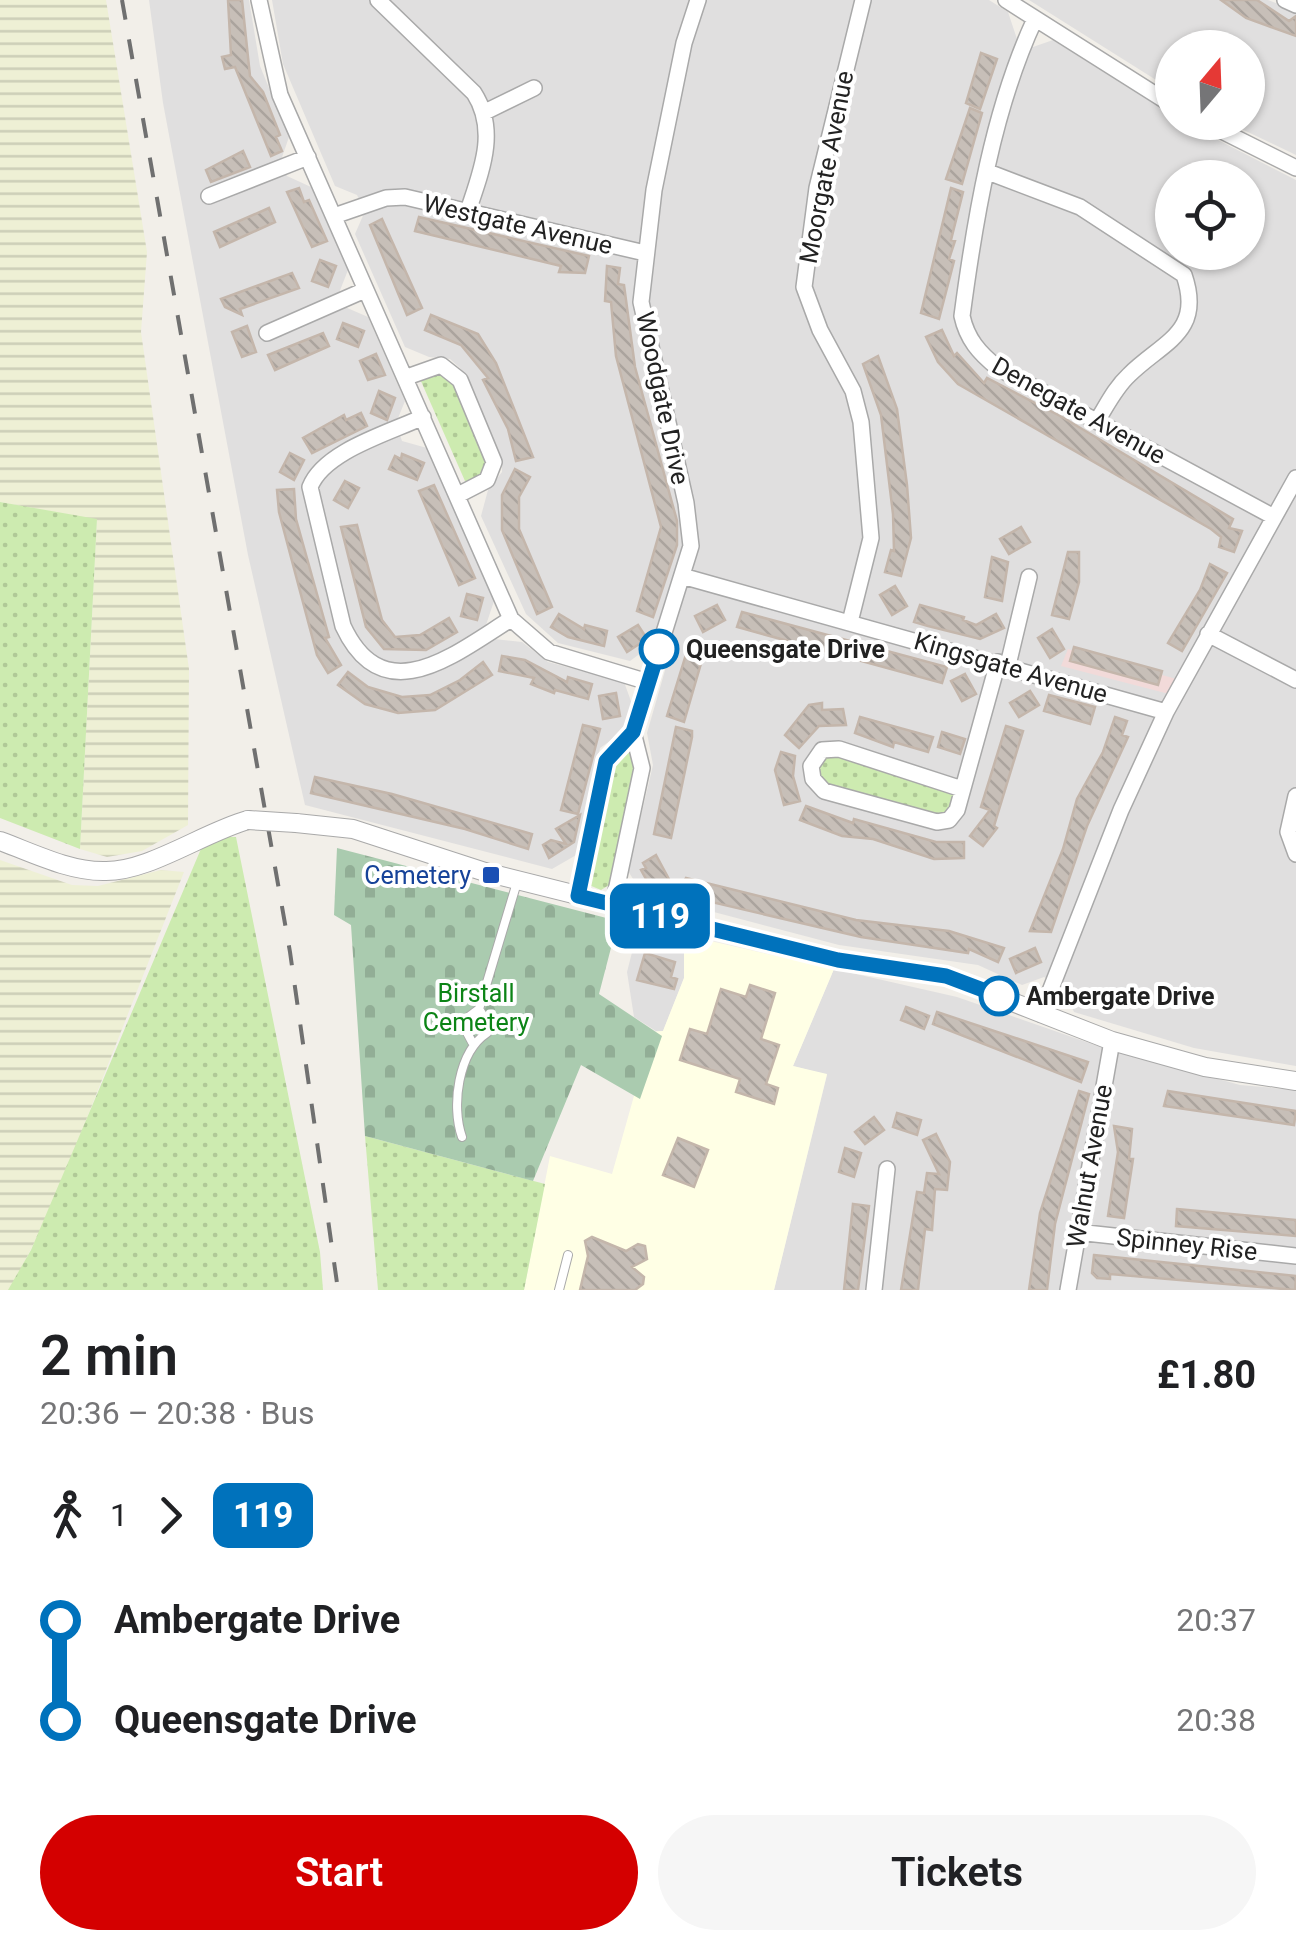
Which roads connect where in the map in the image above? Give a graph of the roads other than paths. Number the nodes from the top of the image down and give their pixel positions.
1 (259, 0) edge
2 (378, 0) edge
3 (698, 0) edge
4 (863, 0) edge
5 (1006, 0) edge
6 (1285, 0) edge
7 (1296, 4) edge
8 (1036, 19) junction
9 (535, 88) dead end
10 (1155, 94) edge
11 (486, 112) junction
12 (1240, 140) edge
13 (308, 157) junction
14 (1296, 168) edge
15 (988, 172) junction
16 (226, 190) junction
17 (209, 196) dead end
18 (232, 209) dead end
19 (466, 214) junction
20 (334, 216) junction
21 (645, 253) junction
22 (366, 290) junction
23 (266, 334) dead end
24 (406, 376) junction
25 (422, 416) junction
26 (1098, 421) junction
27 (1296, 478) edge
28 (460, 494) junction
29 (1291, 500) edge
30 (1274, 517) junction
31 (1030, 573) dead end
32 (682, 576) junction
33 (511, 619) junction
34 (850, 622) junction
35 (1208, 634) junction
36 (1003, 663) junction
37 (1296, 680) edge
38 (648, 682) junction
39 (1166, 712) junction
40 (633, 732) junction
41 (962, 789) junction
42 (1296, 796) edge
43 (0, 841) edge
44 (1296, 854) edge
45 (518, 880) junction
46 (578, 896) junction
47 (613, 905) junction
48 (480, 1009) junction
49 (1042, 1014) junction
50 (1112, 1041) junction
51 (472, 1042) junction
52 (1296, 1080) edge
53 (462, 1136) dead end
54 (888, 1169) dead end
55 (1077, 1232) junction
56 (568, 1255) dead end
57 (1296, 1256) edge
58 (559, 1290) edge
59 (874, 1290) edge
60 (1068, 1290) edge

1 - 13 street
2 - 11 street
3 - 21 street, Woodgate Drive
4 - 34 street, Moorgate Avenue
5 - 8 street
6 - 7 street
8 - 10 street
8 - 15 street, Denegate Avenue
9 - 11 street
11 - 19 street
12 - 14 street
13 - 16 street
13 - 20 street
15 - 26 street, Denegate Avenue
15 - 26 street
16 - 17 street
16 - 18 street
19 - 20 street, Westgate Avenue
19 - 21 street, Westgate Avenue
20 - 22 street
21 - 32 street, Woodgate Drive
22 - 23 street
22 - 24 street
24 - 25 street
24 - 28 street
25 - 28 street
25 - 33 street
26 - 30 street, Denegate Avenue
27 - 29 street
28 - 33 street
29 - 30 street
30 - 35 street
31 - 36 street
32 - 34 street, Kingsgate Avenue
32 - 38 street, Woodgate Drive
33 - 38 street
34 - 36 street, Kingsgate Avenue
35 - 37 street
35 - 39 street
36 - 39 street, Kingsgate Avenue
36 - 41 street
38 - 40 street, Woodgate Drive
39 - 49 street
40 - 46 street, Woodgate Drive
40 - 47 street, Woodgate Drive
41 - 41 street
42 - 44 street
43 - 45 street, bridge
45 - 46 street
45 - 48 lane
46 - 47 street
47 - 49 street
48 - 51 lane
48 - 51 lane
49 - 50 street
50 - 52 street
50 - 55 street, Walnut Avenue
51 - 53 lane
54 - 59 street
55 - 57 street, Spinney Rise
55 - 60 street, Walnut Avenue
56 - 58 lane

